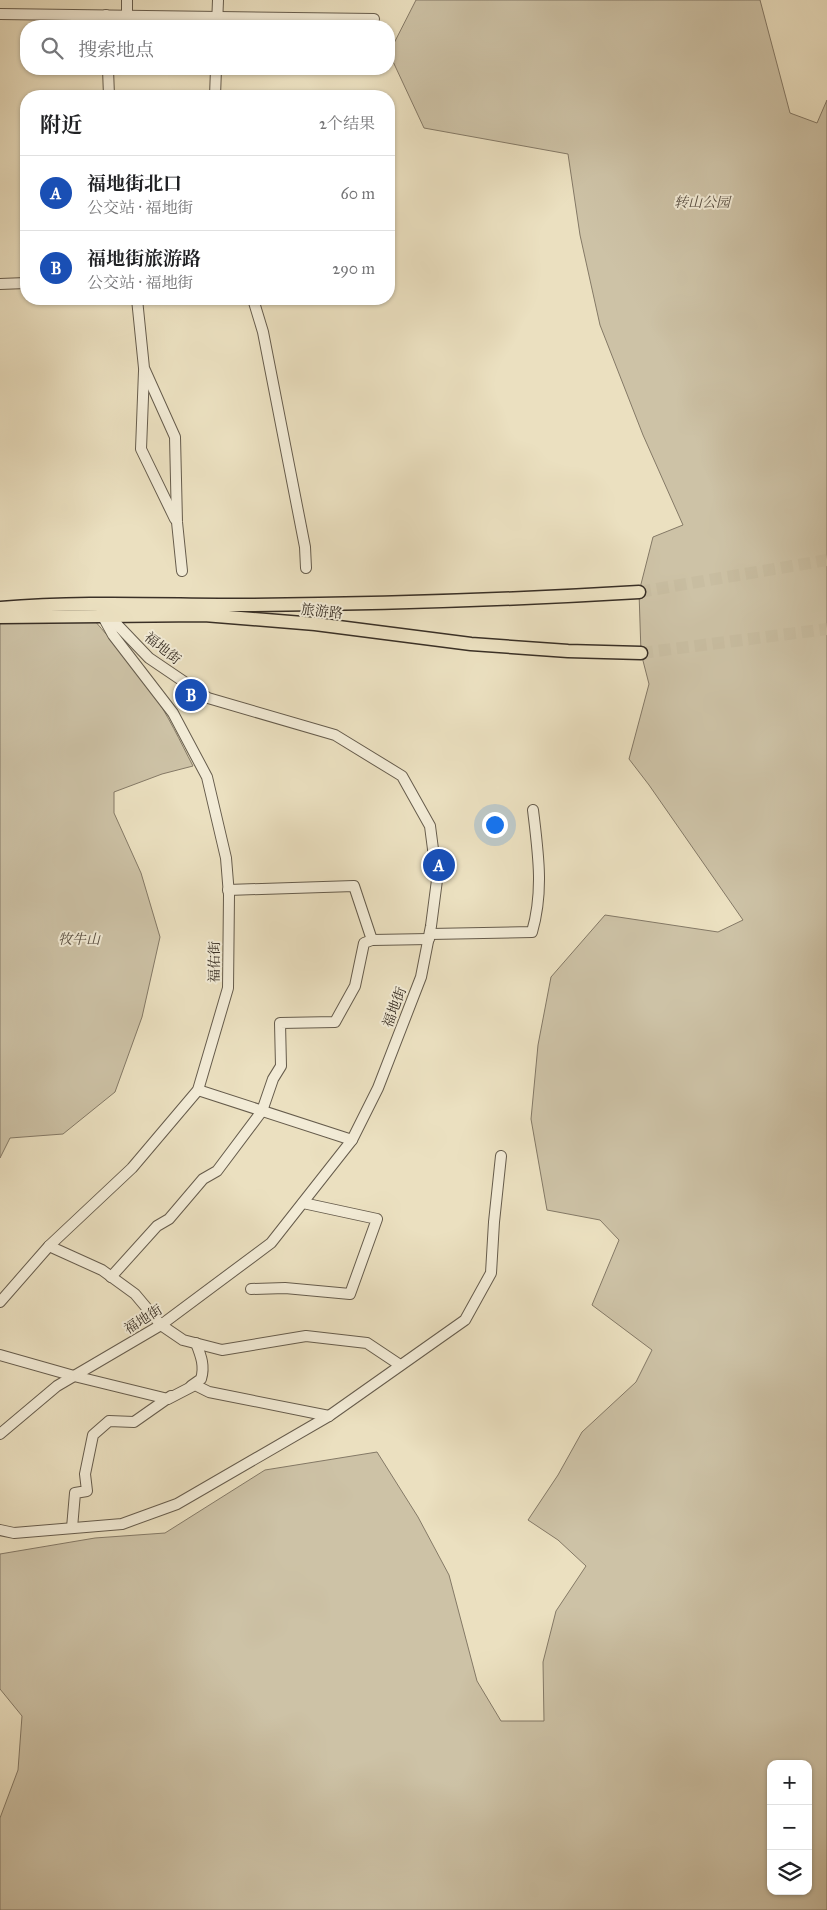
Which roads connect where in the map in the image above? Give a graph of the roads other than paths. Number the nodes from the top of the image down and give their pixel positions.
1 (127, 0) edge
2 (218, 0) edge
3 (0, 14) edge
4 (127, 16) junction
5 (374, 19) dead end
6 (91, 20) edge
7 (110, 20) edge
8 (187, 20) edge
9 (217, 20) edge
10 (322, 20) edge
11 (108, 75) edge
12 (216, 75) edge
13 (109, 90) edge
14 (215, 90) edge
15 (20, 283) edge
16 (0, 284) edge
17 (138, 305) edge
18 (254, 305) edge
19 (144, 368) junction
20 (177, 522) junction
21 (306, 568) dead end
22 (182, 571) dead end
23 (639, 592) tunnel mouth
24 (0, 608) edge
25 (103, 612) junction
26 (0, 617) edge
27 (641, 653) tunnel mouth
28 (533, 810) dead end
29 (228, 890) junction
30 (429, 937) junction
31 (372, 940) junction
32 (198, 1090) junction
33 (262, 1111) junction
34 (352, 1140) junction
35 (502, 1156) dead end
36 (303, 1202) junction
37 (49, 1246) junction
38 (111, 1276) junction
39 (251, 1289) dead end
40 (0, 1302) edge
41 (161, 1325) junction
42 (196, 1344) junction
43 (0, 1355) edge
44 (400, 1365) junction
45 (74, 1376) junction
46 (195, 1384) junction
47 (168, 1398) junction
48 (329, 1416) junction
49 (0, 1434) edge
50 (72, 1528) junction
51 (0, 1530) edge

1 - 4 street
2 - 9 street
3 - 6 street
4 - 7 street
4 - 8 street
5 - 10 street
11 - 13 street
12 - 14 street
15 - 16 street
17 - 19 street
18 - 21 street
19 - 20 street
19 - 20 street
20 - 22 street
23 - 25 main road, 旅游路
24 - 25 main road, 旅游路
25 - 26 main road, 旅游路
25 - 27 main road, 旅游路
25 - 29 street, 福佑街
25 - 30 street, 福地街
28 - 30 street
29 - 31 street
29 - 32 street, 福佑街
30 - 31 street
30 - 34 street, 福地街
31 - 33 street
32 - 33 street
32 - 37 street, 福佑街
33 - 34 street
33 - 38 street
34 - 36 street, 福地街
35 - 44 street
36 - 39 street
36 - 41 street, 福地街
37 - 38 street
37 - 40 street, 福佑街
38 - 41 street
41 - 42 street
41 - 45 street, 福地街
42 - 44 street
42 - 46 street
43 - 45 street
44 - 48 street
45 - 47 street
45 - 49 street, 福地街
46 - 47 street
46 - 48 street
47 - 50 street
48 - 50 street
50 - 51 street

